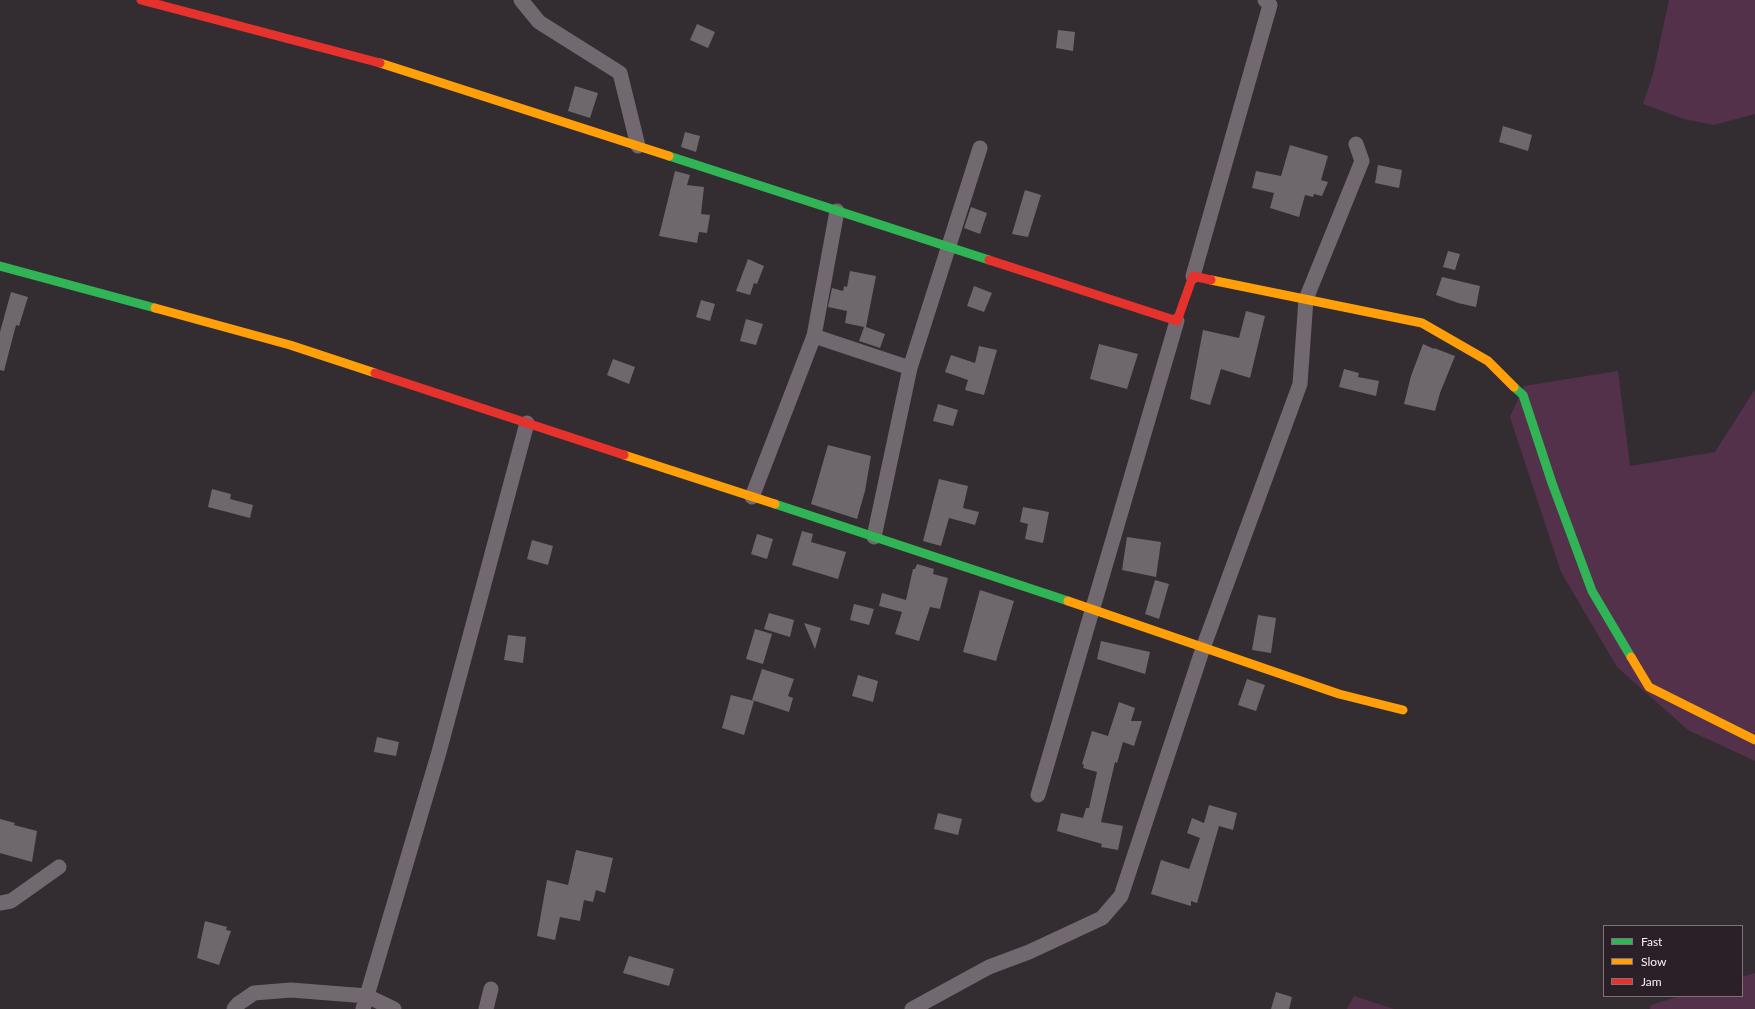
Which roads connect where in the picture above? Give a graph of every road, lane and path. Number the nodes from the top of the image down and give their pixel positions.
1 (141, 0) edge
2 (521, 0) edge
3 (1269, 2) edge
4 (1356, 144) dead end
5 (638, 146) junction
6 (980, 148) dead end
7 (837, 211) junction
8 (948, 247) junction
9 (0, 266) edge
10 (1193, 276) junction
11 (1306, 299) junction
12 (1177, 321) junction
13 (814, 336) junction
14 (910, 368) junction
15 (527, 423) junction
16 (752, 497) junction
17 (874, 537) junction
18 (1093, 609) junction
19 (1204, 647) junction
20 (1403, 710) dead end
21 (1755, 740) edge
22 (1038, 795) dead end
23 (59, 867) dead end
24 (0, 903) edge
25 (491, 989) dead end
26 (365, 1002) edge
27 (234, 1009) edge
28 (394, 1009) edge
29 (486, 1009) edge
30 (912, 1009) edge

1 - 5 street
2 - 5 street
3 - 10 street
4 - 11 street
5 - 7 street
6 - 8 street
7 - 8 street
7 - 13 street
8 - 12 street
8 - 14 street
9 - 15 street
10 - 11 street
10 - 12 street
11 - 19 street
11 - 21 street
12 - 18 street
13 - 14 street
13 - 16 street
14 - 17 street
15 - 16 street
15 - 26 street
16 - 17 street
17 - 18 street
18 - 19 street
18 - 22 street
19 - 20 street
19 - 30 street
23 - 24 street
25 - 29 street
26 - 27 street
26 - 28 street

